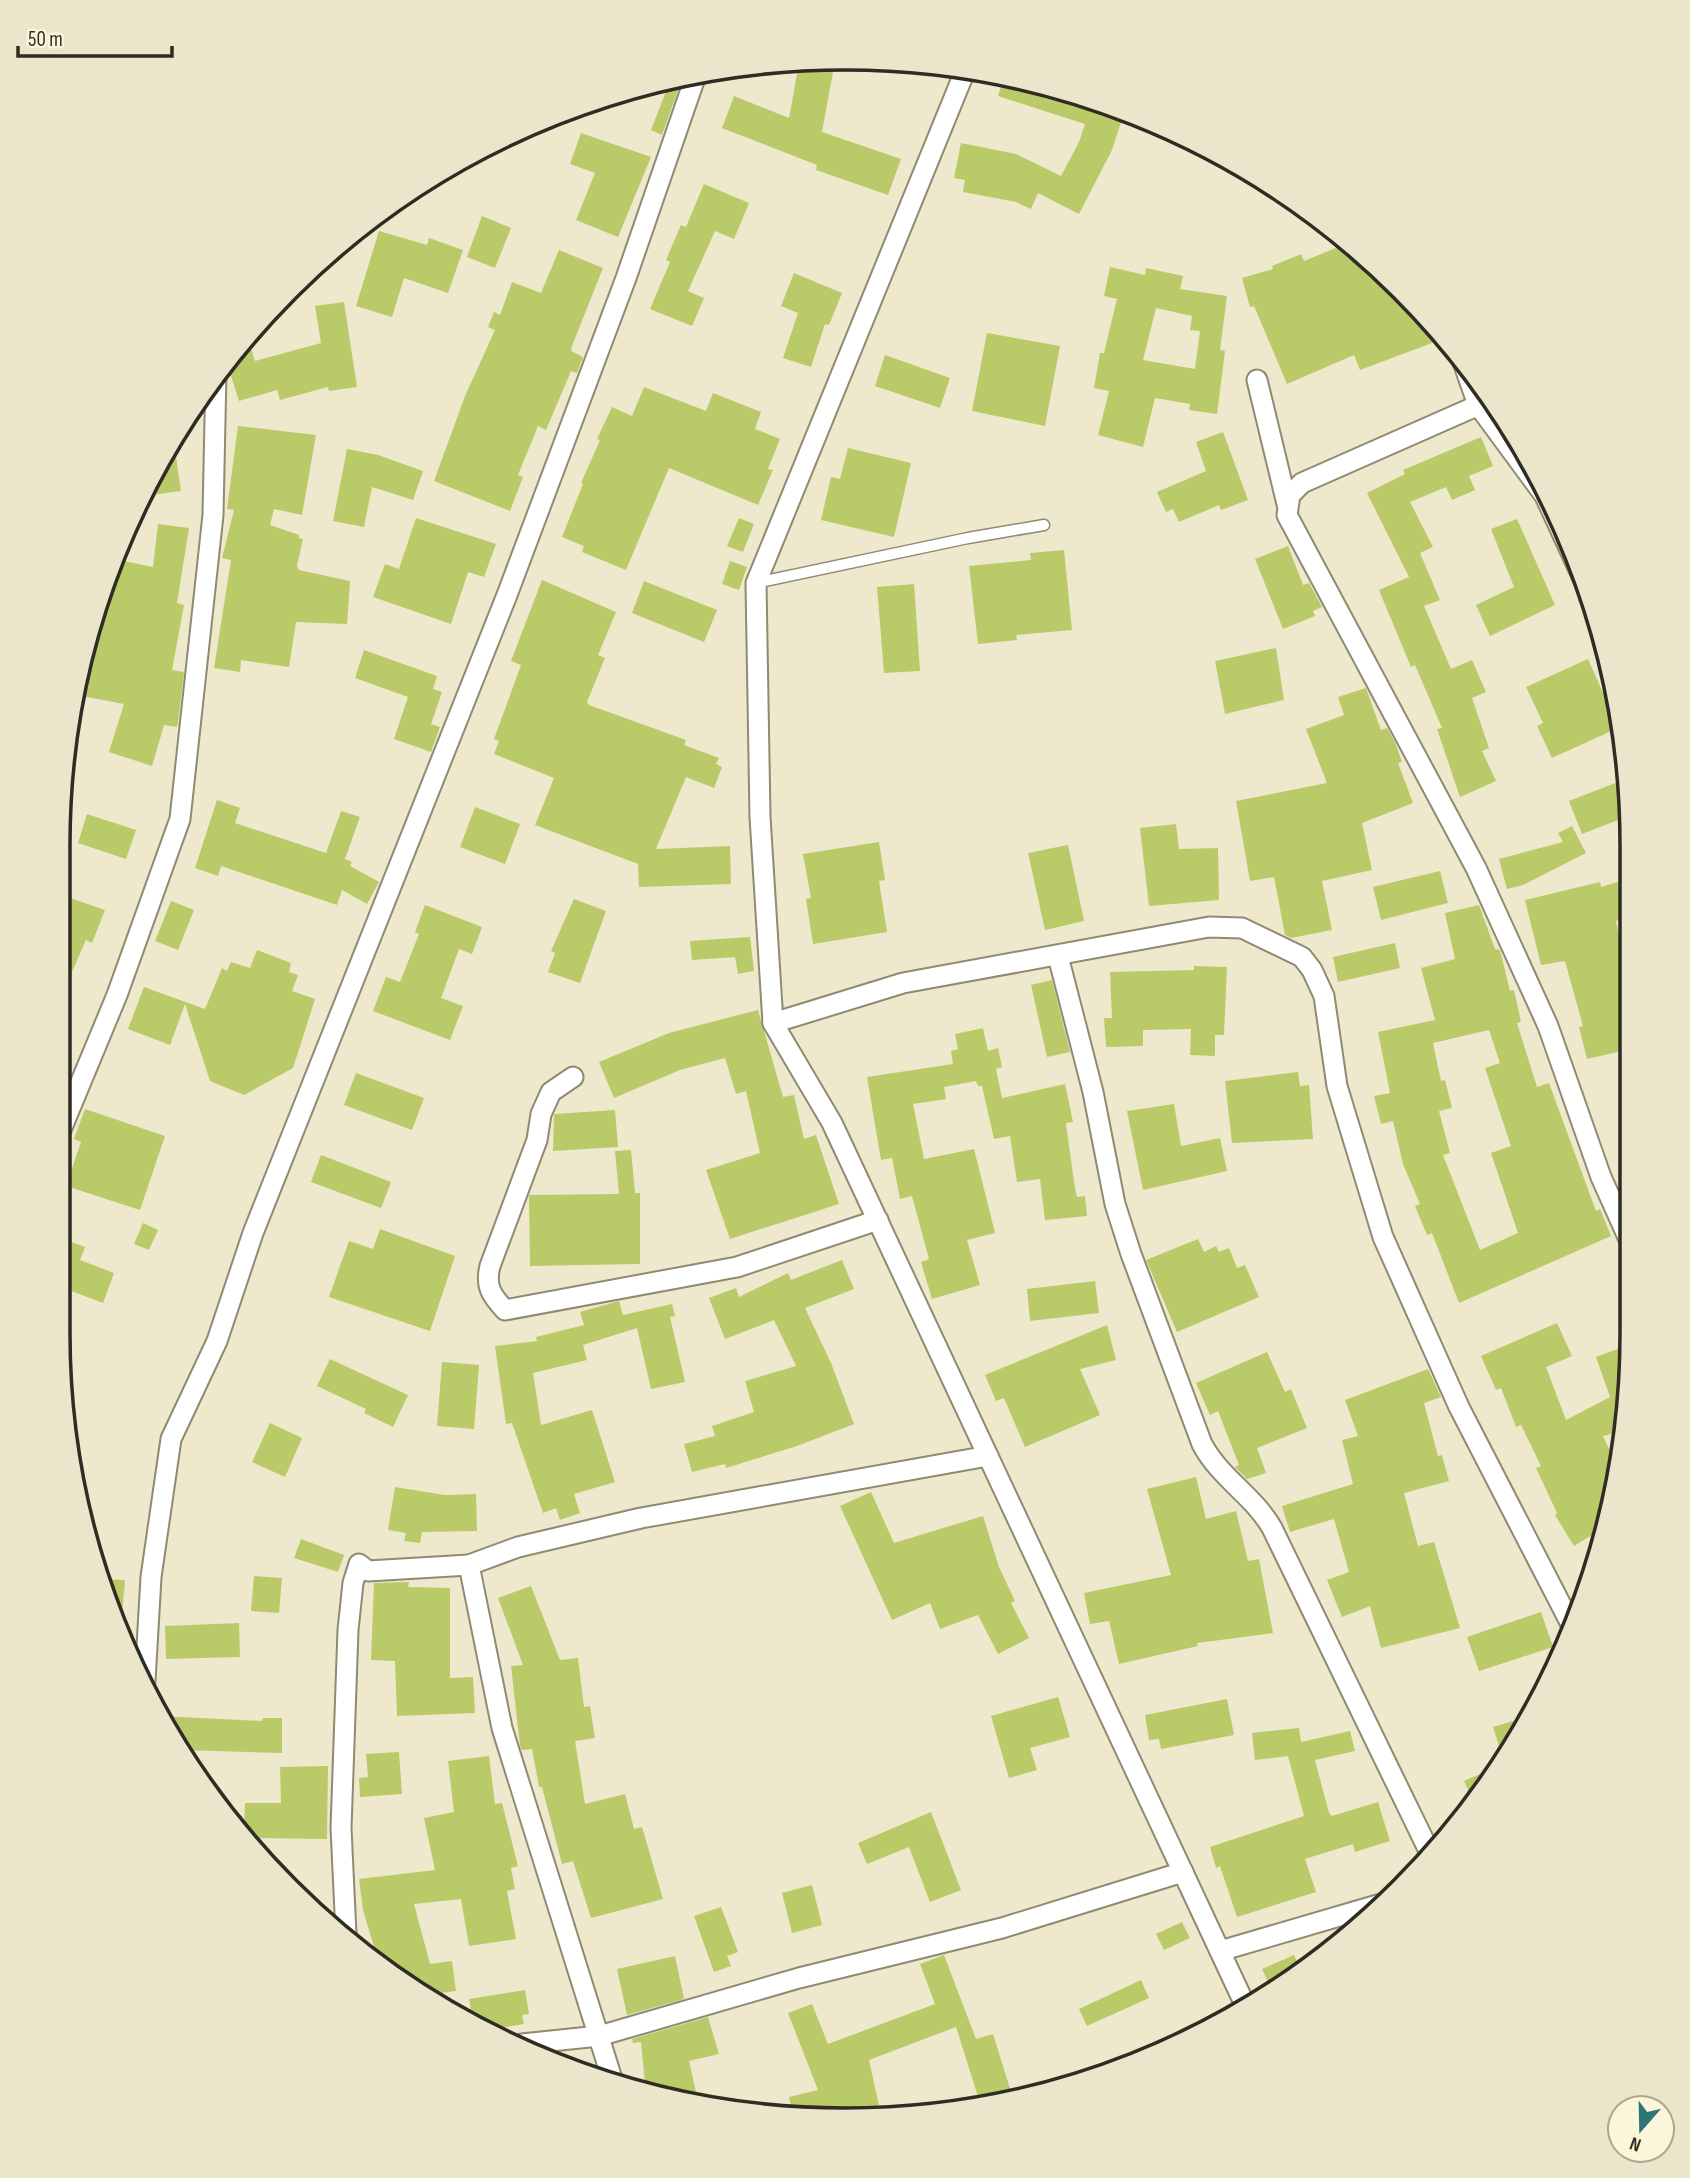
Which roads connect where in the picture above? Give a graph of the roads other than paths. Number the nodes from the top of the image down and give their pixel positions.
1 (962, 79) edge
2 (692, 85) edge
3 (1257, 380) dead end
4 (216, 393) edge
5 (1481, 403) edge
6 (1287, 503) junction
7 (1044, 525) dead end
8 (756, 583) junction
9 (1058, 956) junction
10 (773, 1023) junction
11 (573, 1077) dead end
12 (70, 1108) edge
13 (1620, 1219) edge
14 (878, 1220) junction
15 (988, 1456) junction
16 (469, 1565) junction
17 (1566, 1615) edge
18 (146, 1667) edge
19 (1426, 1846) edge
20 (1184, 1872) junction
21 (1363, 1909) edge
22 (346, 1926) edge
23 (1220, 1951) junction
24 (1242, 1998) edge
25 (599, 2036) junction
26 (534, 2043) edge
27 (610, 2071) edge

1 - 8 street
2 - 18 street
3 - 6 street
4 - 12 street
5 - 6 street
6 - 13 street
7 - 8 lane
8 - 10 street
9 - 10 street
9 - 17 street
9 - 19 street
10 - 14 street
11 - 14 street
14 - 15 street
15 - 16 street
15 - 20 street
16 - 22 street
16 - 25 street
20 - 23 street
20 - 25 street
21 - 23 street
23 - 24 street
25 - 26 street
25 - 27 street

